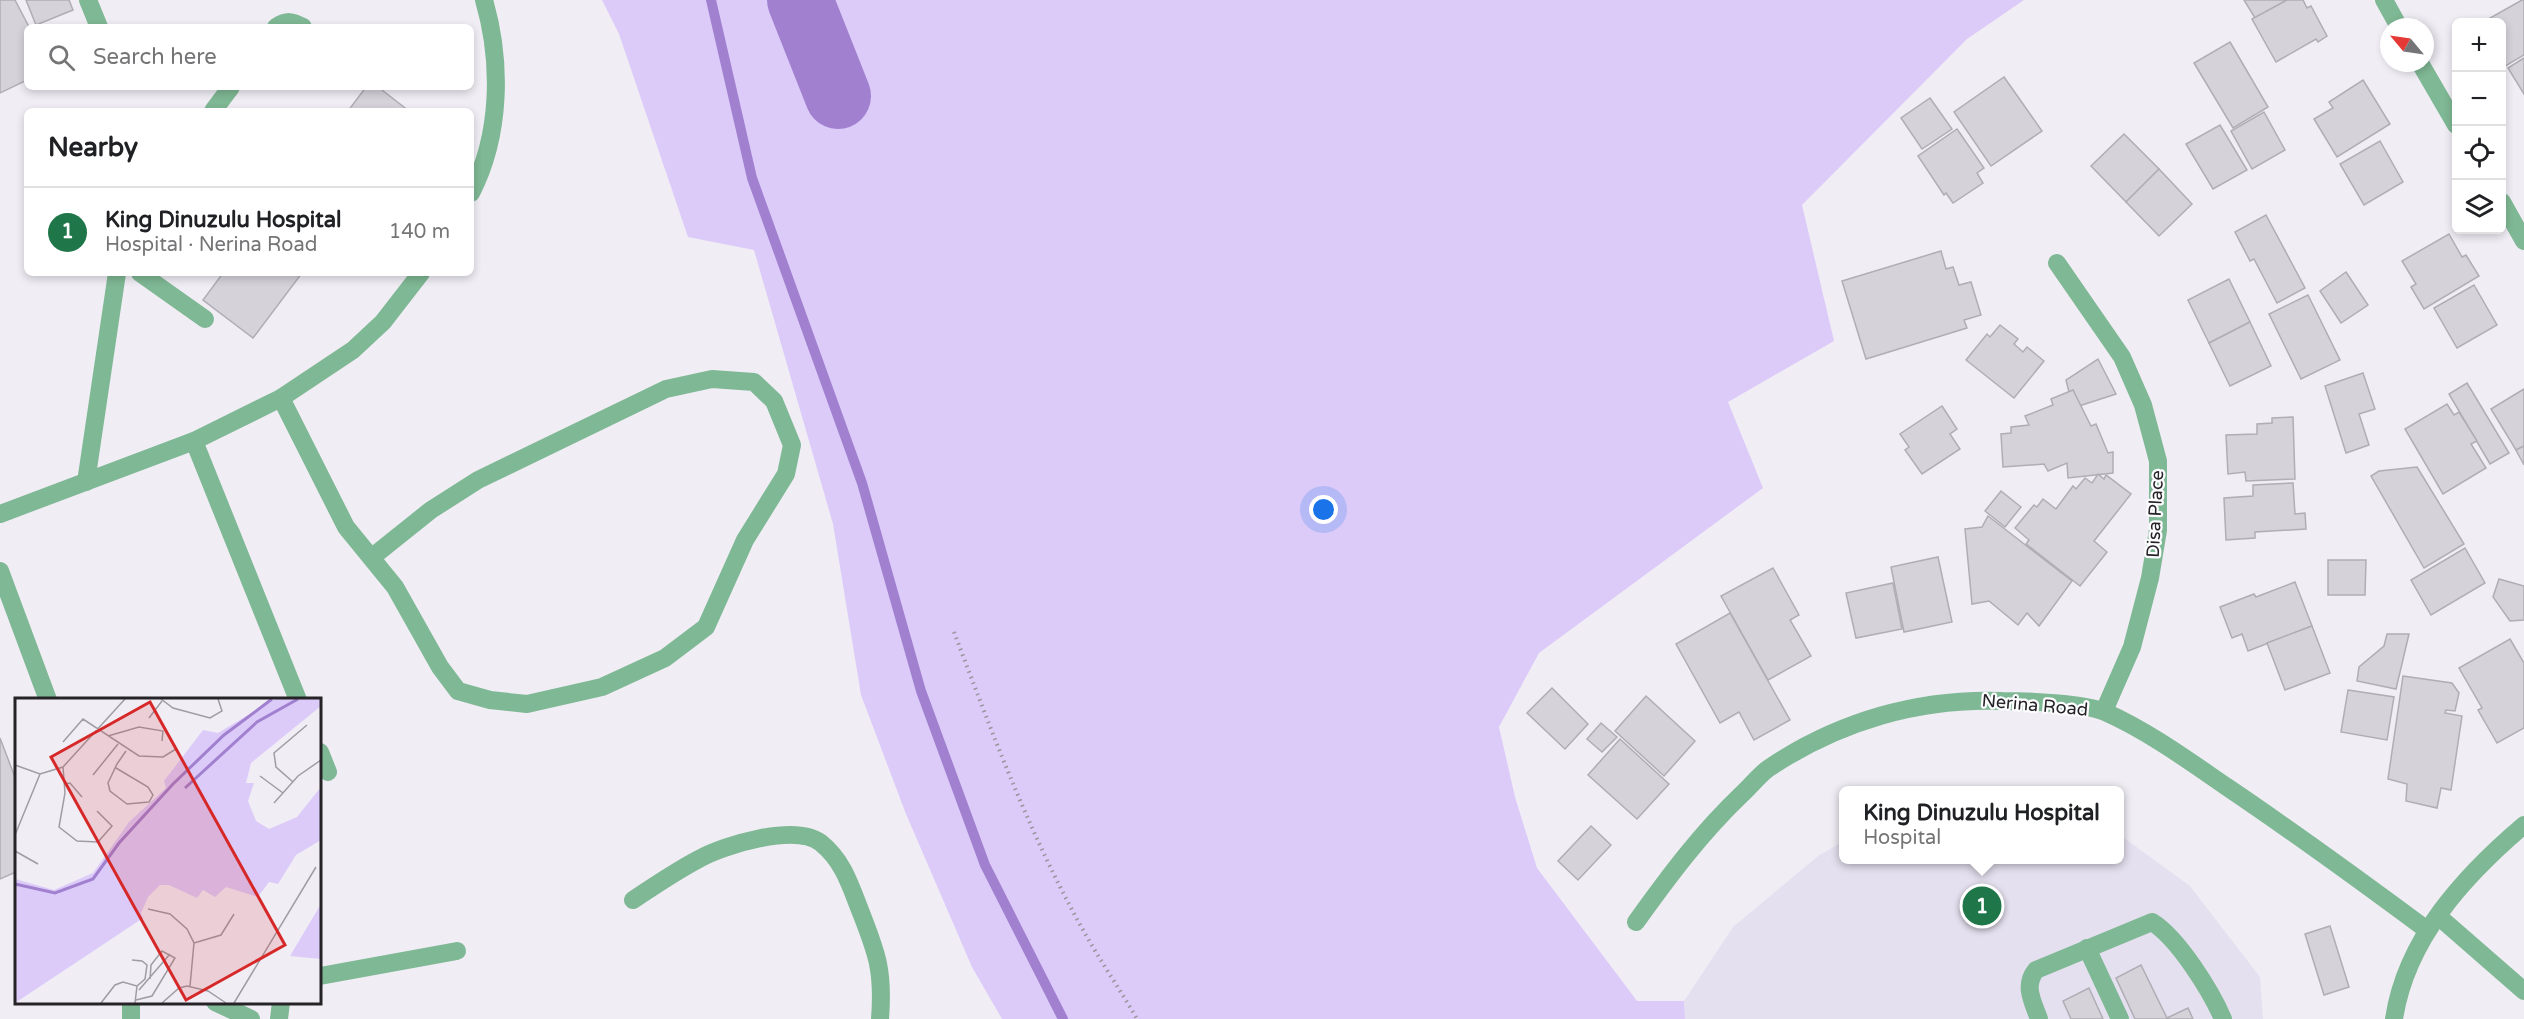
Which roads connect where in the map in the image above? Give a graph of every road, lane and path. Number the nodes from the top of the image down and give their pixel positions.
1 (88, 0) edge
2 (484, 0) edge
3 (2384, 0) edge
4 (2394, 18) edge
5 (98, 24) edge
6 (281, 24) edge
7 (298, 24) edge
8 (2425, 72) edge
9 (229, 90) edge
10 (215, 108) edge
11 (2452, 117) edge
12 (474, 185) edge
13 (2506, 209) edge
14 (2524, 241) edge
15 (2056, 263) dead end
16 (117, 276) edge
17 (144, 276) edge
18 (419, 276) edge
19 (205, 319) dead end
20 (281, 398) junction
21 (194, 441) junction
22 (86, 482) junction
23 (0, 514) edge
24 (371, 558) junction
25 (0, 571) edge
26 (954, 632) dead end
27 (48, 698) edge
28 (298, 698) edge
29 (2104, 711) junction
30 (321, 754) edge
31 (328, 772) dead end
32 (2524, 825) edge
33 (633, 900) dead end
34 (1636, 922) dead end
35 (2433, 923) junction
36 (2087, 948) junction
37 (457, 951) dead end
38 (321, 976) edge
39 (2524, 991) edge
40 (219, 1004) edge
41 (281, 1004) edge
42 (251, 1019) edge
43 (279, 1019) edge
44 (880, 1019) edge
45 (1137, 1019) edge
46 (2039, 1019) edge
47 (2120, 1019) edge
48 (2223, 1019) edge
49 (2394, 1019) edge

1 - 5 street
2 - 12 street
3 - 4 street
6 - 7 street
8 - 11 street
9 - 10 street
13 - 14 street
15 - 29 street, Disa Place
16 - 22 street
17 - 19 street
18 - 20 street
20 - 21 street
20 - 24 street
21 - 22 street
21 - 28 street
22 - 23 street
24 - 24 street
25 - 27 street
26 - 45 path
29 - 34 street, Nerina Road
29 - 35 street, Nerina Road
30 - 31 street
32 - 35 street
33 - 44 street
35 - 39 street, Nerina Road
35 - 49 street
36 - 46 street
36 - 47 street
36 - 48 street
37 - 38 street
40 - 42 street
41 - 43 street

